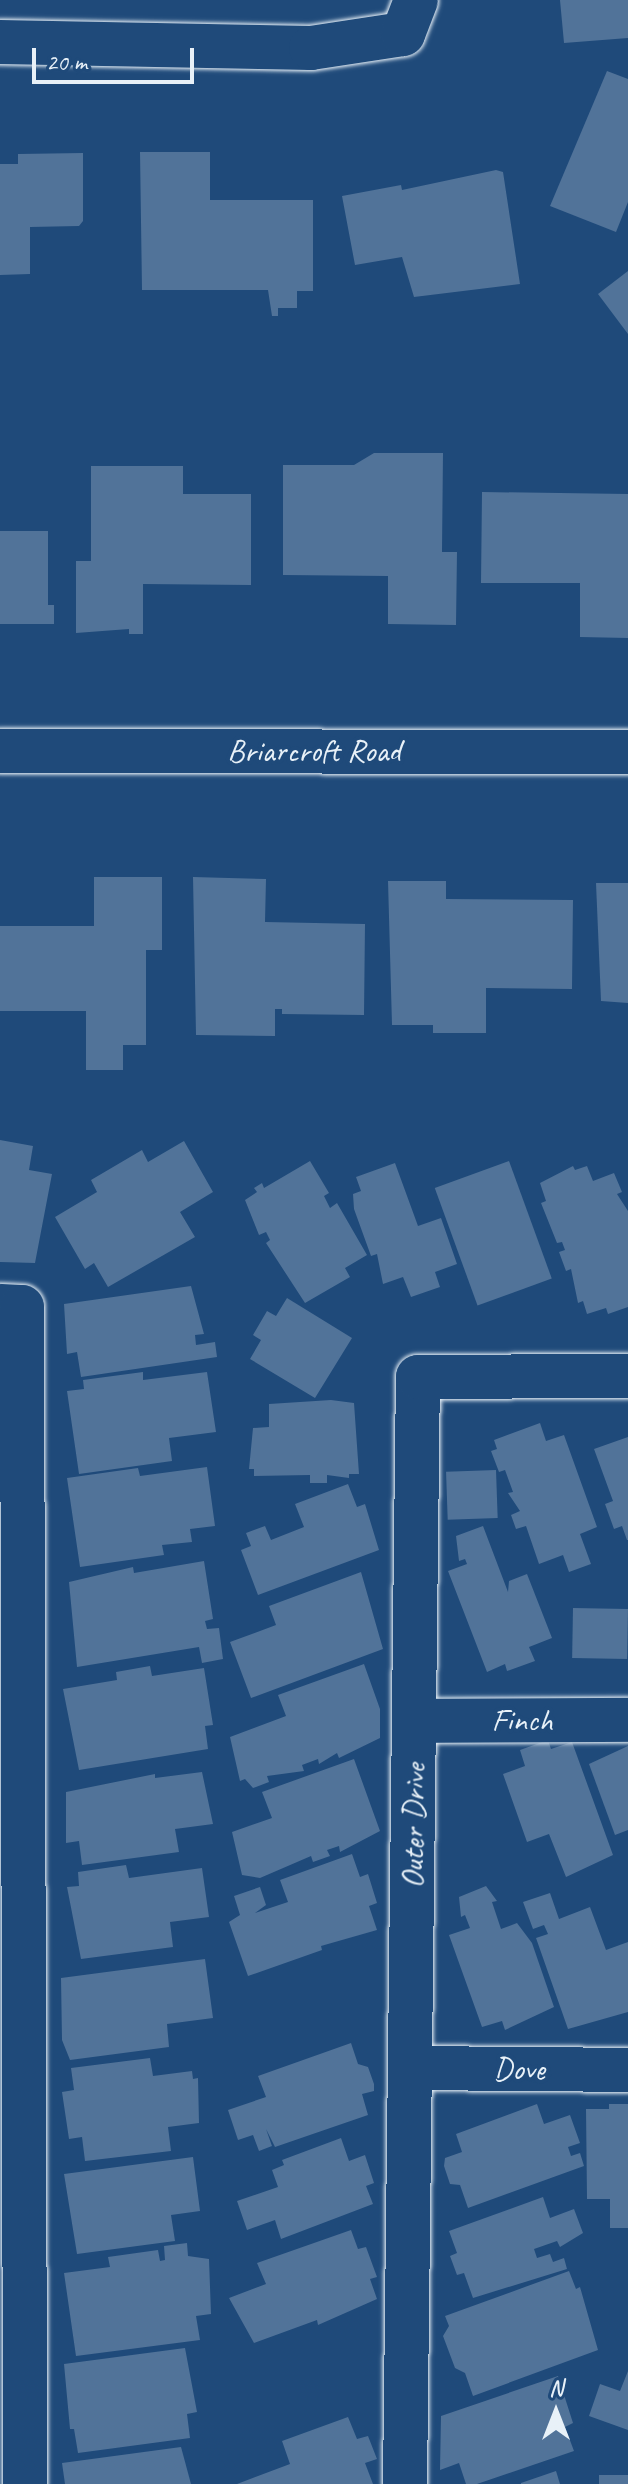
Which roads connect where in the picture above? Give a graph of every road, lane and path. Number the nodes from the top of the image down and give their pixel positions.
1 (416, 0) edge
2 (0, 42) edge
3 (0, 751) edge
4 (628, 752) edge
5 (0, 1306) edge
6 (628, 1376) edge
7 (628, 1720) edge
8 (416, 1721) junction
9 (13, 2032) edge
10 (410, 2068) junction
11 (628, 2070) edge
12 (25, 2484) edge
13 (405, 2484) edge

1 - 2 street
3 - 4 street, Briarcroft Road
5 - 9 street
6 - 8 street, Outer Drive
7 - 8 street, Finch
8 - 10 street, Outer Drive
9 - 12 street
10 - 11 street, Dove
10 - 13 street, Outer Drive

